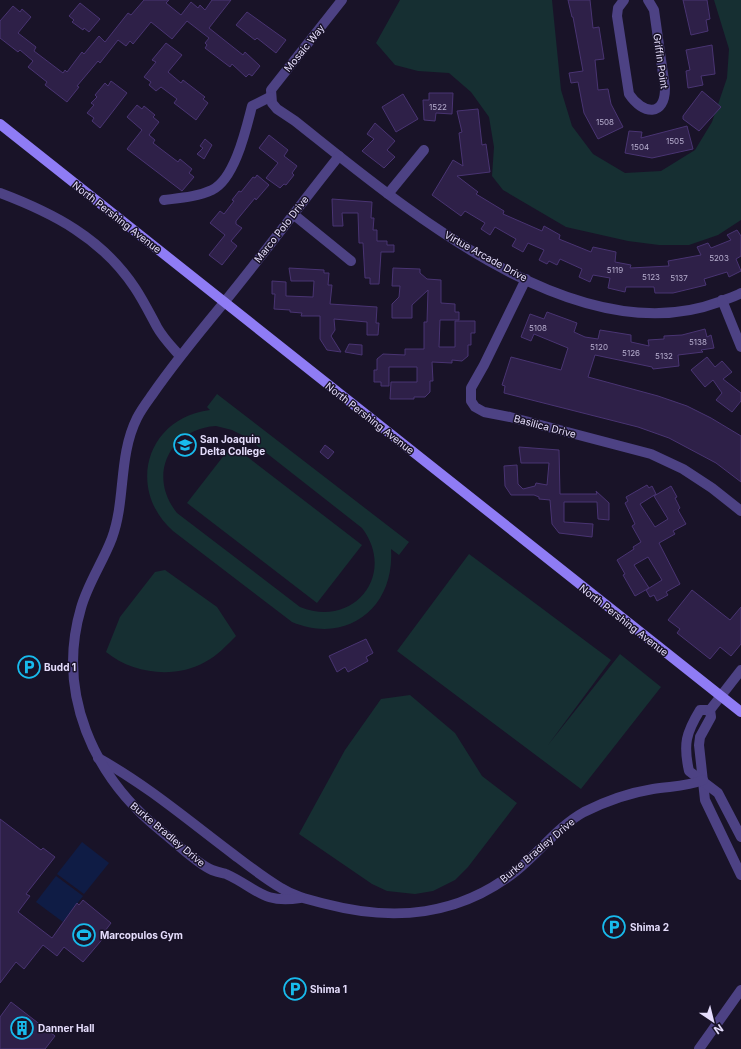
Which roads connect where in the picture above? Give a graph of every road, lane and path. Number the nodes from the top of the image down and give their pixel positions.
1 (342, 0) edge
2 (624, 0) edge
3 (648, 0) edge
4 (270, 97) junction
5 (0, 124) edge
6 (424, 150) dead end
7 (339, 156) junction
8 (0, 193) edge
9 (388, 194) junction
10 (164, 200) dead end
11 (293, 214) junction
12 (351, 261) dead end
13 (526, 278) junction
14 (741, 293) edge
15 (722, 300) junction
16 (224, 302) junction
17 (741, 347) edge
18 (180, 356) junction
19 (741, 511) edge
20 (741, 670) edge
21 (720, 697) junction
22 (710, 710) junction
23 (741, 712) edge
24 (98, 758) junction
25 (703, 780) junction
26 (741, 838) edge
27 (741, 875) edge
28 (300, 898) junction
29 (741, 990) edge
30 (699, 1049) edge

1 - 4 street, Mosaic Way
2 - 3 street, Griffin Point
4 - 7 street, Virtue Arcade Drive
4 - 10 street
5 - 16 main road, North Pershing Avenue
6 - 9 street
7 - 9 street, Virtue Arcade Drive
7 - 11 street, Marco Polo Drive
8 - 18 street
9 - 13 street, Virtue Arcade Drive
11 - 12 street
11 - 16 street, Marco Polo Drive
13 - 15 street, Virtue Arcade Drive
13 - 19 street, Basilica Drive
14 - 15 street, Virtue Arcade Drive
15 - 17 street
16 - 18 street, Burke Bradley Drive
16 - 21 main road, North Pershing Avenue
18 - 24 street, Burke Bradley Drive
20 - 21 street
21 - 22 street
21 - 23 main road, North Pershing Avenue
22 - 25 street
22 - 25 street
24 - 28 street, Burke Bradley Drive
24 - 28 street, Burke Bradley Drive
25 - 26 street
25 - 27 street
25 - 28 street, Burke Bradley Drive
29 - 30 street

